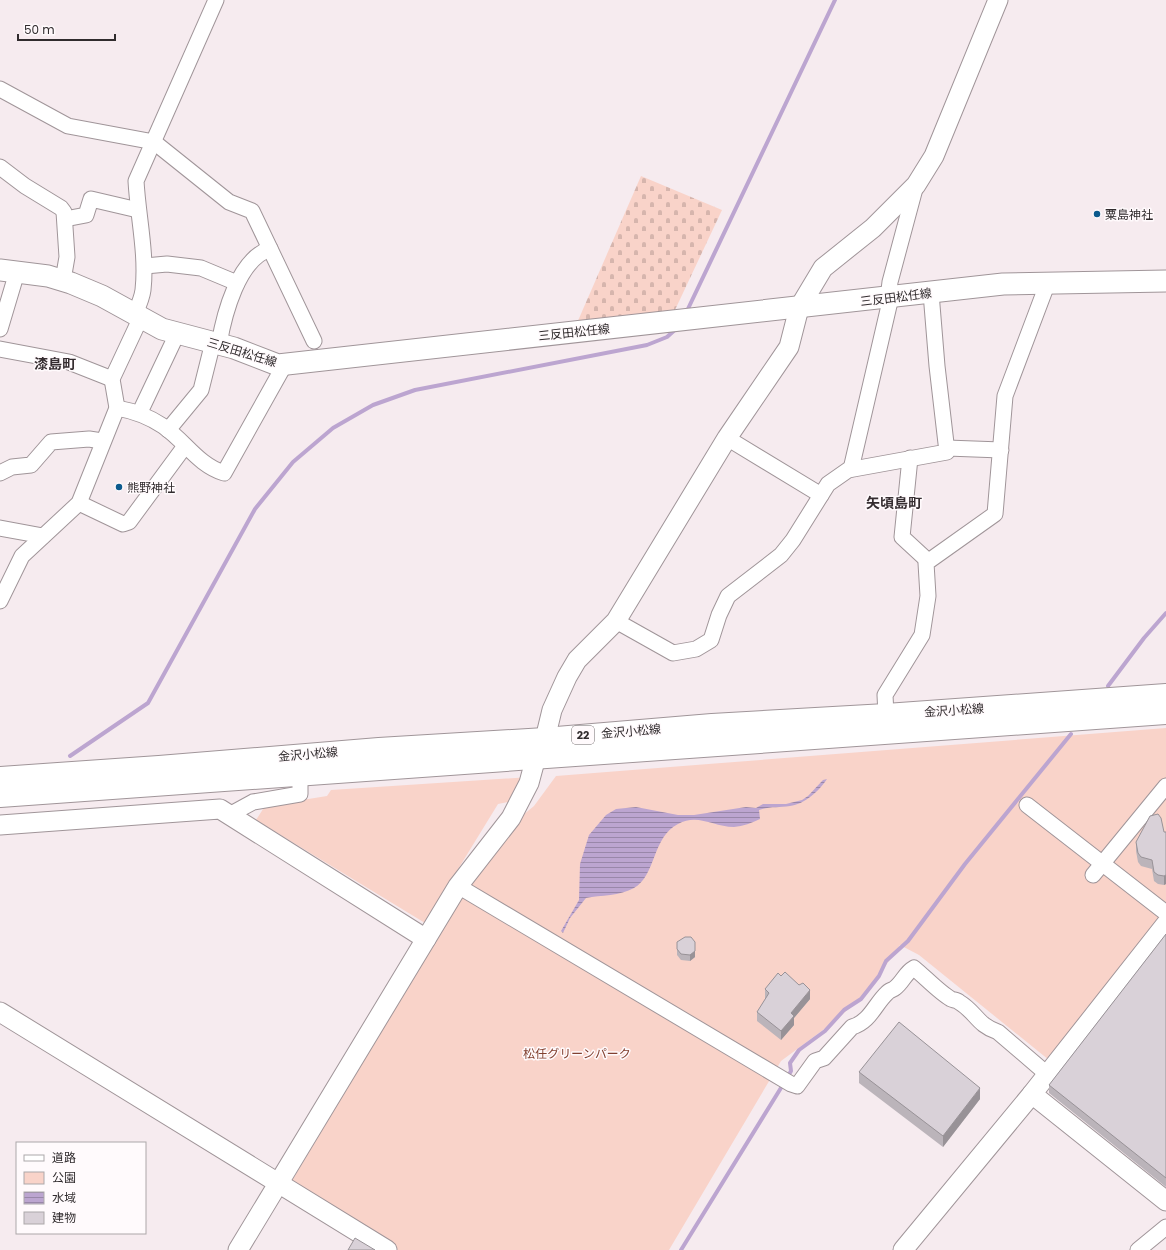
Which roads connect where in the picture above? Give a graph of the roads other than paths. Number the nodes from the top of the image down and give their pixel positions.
1 (216, 0) edge
2 (998, 0) edge
3 (0, 89) edge
4 (154, 142) junction
5 (0, 167) edge
6 (916, 185) junction
7 (138, 210) junction
8 (65, 219) junction
9 (270, 249) junction
10 (145, 266) junction
11 (8, 271) edge
12 (63, 280) junction
13 (1166, 281) edge
14 (237, 282) junction
15 (1048, 282) junction
16 (932, 293) junction
17 (890, 297) junction
18 (800, 308) junction
19 (138, 316) junction
20 (0, 329) edge
21 (177, 334) junction
22 (314, 341) dead end
23 (216, 343) junction
24 (0, 349) edge
25 (285, 364) junction
26 (112, 379) junction
27 (117, 408) junction
28 (140, 412) junction
29 (168, 430) junction
30 (727, 438) junction
31 (102, 441) junction
32 (185, 446) junction
33 (946, 448) junction
34 (1001, 450) junction
35 (910, 458) junction
36 (851, 469) junction
37 (0, 472) edge
38 (822, 495) junction
39 (79, 503) junction
40 (0, 528) edge
41 (43, 536) junction
42 (928, 562) junction
43 (0, 601) edge
44 (616, 621) junction
45 (1166, 695) edge
46 (1166, 714) edge
47 (886, 715) junction
48 (540, 748) junction
49 (300, 775) junction
50 (0, 778) edge
51 (1166, 786) edge
52 (0, 796) edge
53 (1028, 805) dead end
54 (230, 814) junction
55 (0, 825) edge
56 (1102, 863) junction
57 (1093, 875) dead end
58 (458, 886) junction
59 (1166, 913) edge
60 (1166, 924) edge
61 (426, 939) junction
62 (0, 1012) edge
63 (1048, 1074) junction
64 (1032, 1094) junction
65 (278, 1184) junction
66 (1166, 1201) edge
67 (1166, 1227) edge
68 (238, 1250) edge
69 (387, 1250) edge
70 (904, 1250) edge
71 (1138, 1250) edge

1 - 4 street
2 - 6 street
3 - 4 street
4 - 7 street
4 - 9 street
5 - 8 street
6 - 17 street
6 - 18 street
7 - 8 street
7 - 10 street
8 - 12 street
9 - 14 street
9 - 22 street
10 - 14 street
10 - 19 street
11 - 12 main road, 三反田松任線
11 - 20 street
12 - 19 main road, 三反田松任線
13 - 15 main road, 三反田松任線
14 - 23 street
15 - 16 main road, 三反田松任線
15 - 34 street
16 - 17 main road, 三反田松任線
16 - 33 street
17 - 18 main road, 三反田松任線
17 - 36 street
18 - 25 main road, 三反田松任線
18 - 30 street
19 - 21 main road, 三反田松任線
19 - 26 street
21 - 23 main road, 三反田松任線
21 - 28 street
23 - 25 main road, 三反田松任線
23 - 29 street
24 - 26 street
25 - 32 street
26 - 27 street
27 - 28 street
27 - 31 street
28 - 29 street
29 - 32 street
30 - 38 street
30 - 44 street
31 - 37 street
31 - 39 street
32 - 39 street
33 - 34 street
33 - 35 street
34 - 42 street
35 - 36 street
35 - 42 street
36 - 38 street
38 - 44 street
39 - 41 street
40 - 41 street
41 - 43 street
42 - 47 street
44 - 48 street
45 - 47 main road, 金沢小松線 / 22
46 - 48 main road, 金沢小松線 / 22
47 - 48 main road, 金沢小松線 / 22
48 - 49 main road, 金沢小松線 / 22
48 - 50 main road, 金沢小松線 / 22
48 - 58 street
49 - 52 main road, 金沢小松線 / 22
49 - 54 street
51 - 56 street
53 - 56 street
54 - 55 street
54 - 61 street
56 - 57 street
56 - 59 street
58 - 61 street
58 - 63 street
60 - 63 street
61 - 65 street
62 - 65 street
63 - 64 street
64 - 66 street
64 - 70 street
65 - 68 street
65 - 69 street
67 - 71 street

